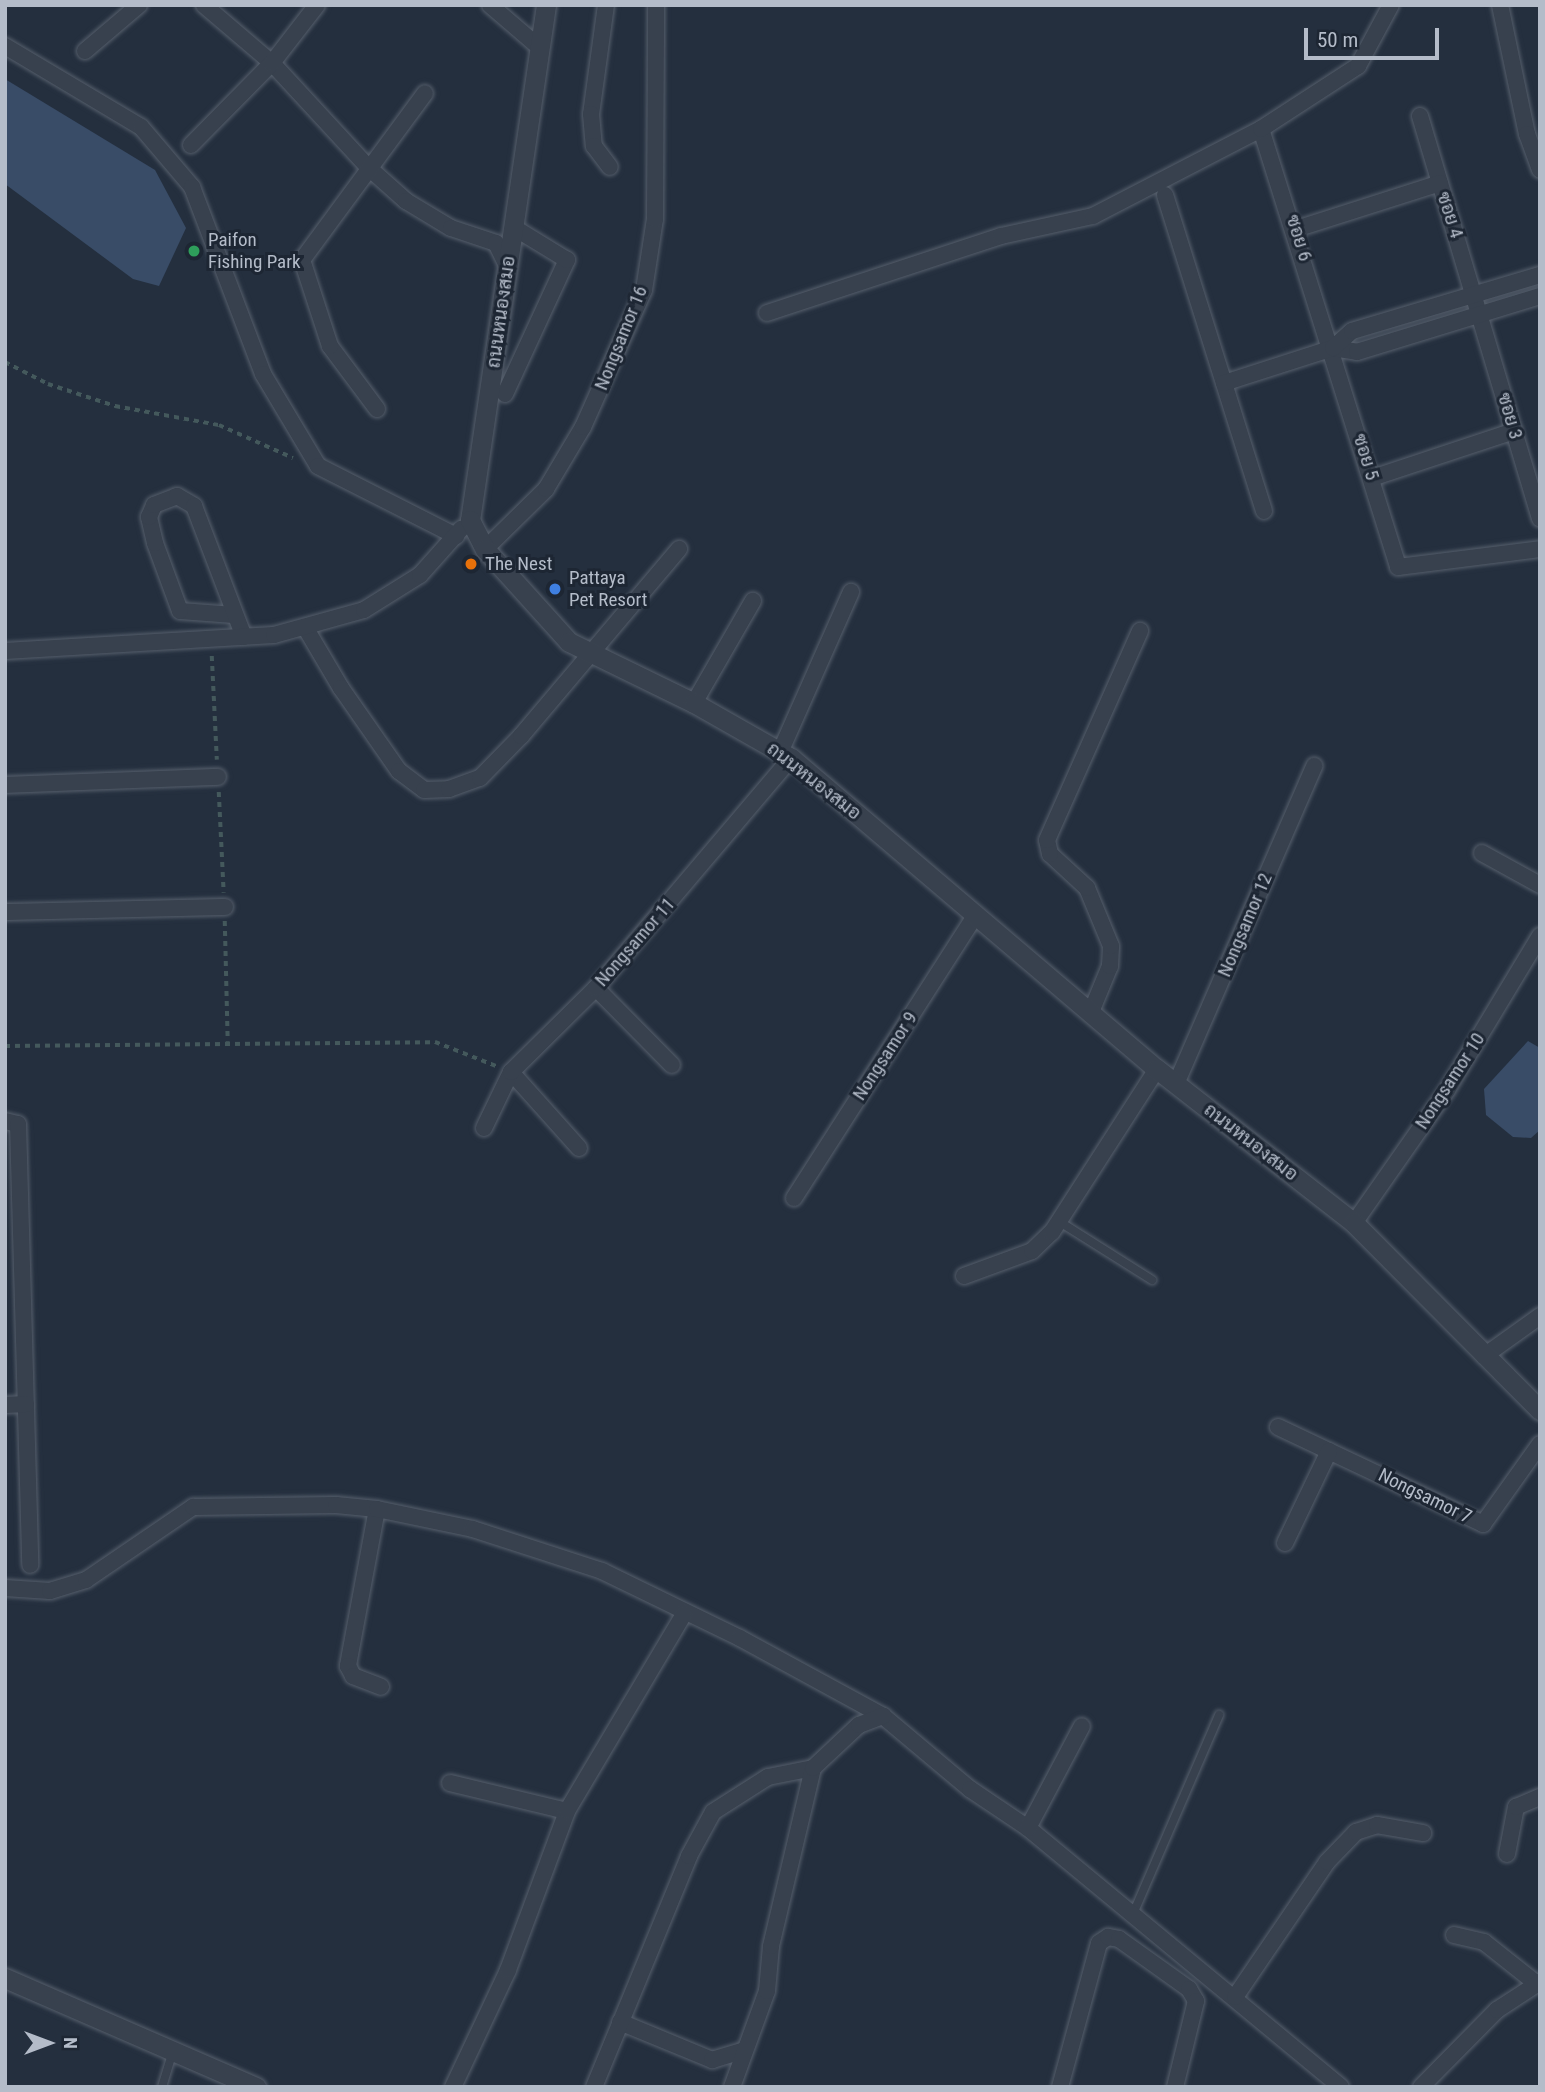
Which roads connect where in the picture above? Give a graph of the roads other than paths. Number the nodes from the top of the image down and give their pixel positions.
1 (139, 5) edge
2 (204, 5) edge
3 (317, 5) edge
4 (490, 5) edge
5 (546, 5) edge
6 (606, 5) edge
7 (656, 5) edge
8 (1391, 5) edge
9 (1500, 5) edge
10 (5, 46) edge
11 (540, 48) junction
12 (85, 51) dead end
13 (272, 63) junction
14 (425, 93) dead end
15 (1420, 116) dead end
16 (1261, 129) junction
17 (191, 145) dead end
18 (610, 167) dead end
19 (369, 168) junction
20 (1540, 170) edge
21 (1440, 183) junction
22 (1166, 195) dead end
23 (513, 227) junction
24 (1296, 229) junction
25 (508, 266) junction
26 (1540, 275) edge
27 (1475, 294) junction
28 (1540, 296) edge
29 (767, 313) dead end
30 (1481, 313) junction
31 (1333, 348) junction
32 (1224, 383) junction
33 (505, 394) dead end
34 (377, 409) dead end
35 (1514, 431) junction
36 (1372, 478) junction
37 (1264, 511) dead end
38 (1540, 519) edge
39 (470, 520) junction
40 (456, 536) junction
41 (485, 549) junction
42 (679, 549) dead end
43 (1540, 550) edge
44 (851, 592) dead end
45 (753, 601) dead end
46 (234, 615) junction
47 (305, 627) junction
48 (1140, 631) dead end
49 (244, 637) junction
50 (5, 652) edge
51 (594, 656) junction
52 (694, 703) junction
53 (786, 754) junction
54 (1314, 766) dead end
55 (218, 777) road end
56 (5, 785) edge
57 (1482, 853) dead end
58 (1540, 885) edge
59 (225, 907) road end
60 (5, 912) edge
61 (976, 915) junction
62 (1540, 936) edge
63 (596, 988) junction
64 (1091, 1012) junction
65 (672, 1065) dead end
66 (1157, 1069) junction
67 (511, 1072) junction
68 (1176, 1084) junction
69 (5, 1121) edge
70 (484, 1128) dead end
71 (579, 1148) dead end
72 (794, 1198) dead end
73 (1060, 1222) junction
74 (1354, 1223) junction
75 (964, 1276) dead end
76 (1152, 1280) dead end
77 (1540, 1316) edge
78 (1484, 1356) junction
79 (5, 1405) edge
80 (26, 1405) junction
81 (1540, 1410) edge
82 (1278, 1427) dead end
83 (1540, 1444) edge
84 (1329, 1451) junction
85 (377, 1509) junction
86 (1284, 1543) dead end
87 (30, 1565) dead end
88 (5, 1588) edge
89 (684, 1614) junction
90 (382, 1687) dead end
91 (1219, 1715) dead end
92 (883, 1716) junction
93 (1082, 1726) dead end
94 (813, 1768) junction
95 (450, 1783) dead end
96 (1540, 1797) edge
97 (567, 1811) junction
98 (1028, 1828) junction
99 (1423, 1833) dead end
100 (1507, 1854) dead end
101 (1132, 1917) junction
102 (1454, 1935) dead end
103 (5, 1978) edge
104 (1538, 1983) edge
105 (1235, 1997) junction
106 (620, 2022) junction
107 (173, 2050) junction
108 (744, 2050) junction
109 (162, 2087) edge
110 (256, 2087) edge
111 (453, 2087) edge
112 (594, 2087) edge
113 (732, 2087) edge
114 (1060, 2087) edge
115 (1175, 2087) edge
116 (1341, 2087) edge
117 (1421, 2087) edge

1 - 12 street
2 - 13 street
3 - 13 street
4 - 11 street
5 - 11 street, ถนนหนองสมอ
6 - 18 street
7 - 41 street, Nongsamor 16
8 - 16 street
9 - 20 street
10 - 40 street
11 - 23 street, ถนนหนองสมอ
13 - 17 street
13 - 19 street
14 - 19 street
15 - 21 street, ซอย 4
16 - 24 street, ซอย 6
16 - 29 street
19 - 25 street
19 - 34 street
21 - 24 street
21 - 27 street, ซอย 4
22 - 32 street
23 - 25 street, ถนนหนองสมอ
23 - 33 street
24 - 31 street, ซอย 6
25 - 39 street, ถนนหนองสมอ
26 - 27 street
27 - 30 street, ซอย 4
27 - 31 street
28 - 30 street
30 - 31 street
30 - 35 street, ซอย 3
31 - 32 street
31 - 36 street, ซอย 5
32 - 37 street
35 - 36 street
35 - 38 street, ซอย 3
36 - 43 street, ซอย 5
39 - 40 street
39 - 41 street, ถนนหนองสมอ
40 - 47 street
41 - 51 street, ถนนหนองสมอ
42 - 51 street
44 - 53 street, Nongsamor 11
45 - 52 street
46 - 46 street
46 - 49 street
47 - 49 street
47 - 51 street
48 - 64 street
49 - 50 street
51 - 52 street, ถนนหนองสมอ
52 - 53 street, ถนนหนองสมอ
53 - 61 street, ถนนหนองสมอ
53 - 63 street, Nongsamor 11
54 - 68 street, Nongsamor 12
55 - 56 street
57 - 58 street
59 - 60 street
61 - 64 street, ถนนหนองสมอ
61 - 72 street, Nongsamor 9
62 - 74 street, Nongsamor 10
63 - 65 street
63 - 67 street, Nongsamor 11
64 - 66 street, ถนนหนองสมอ
66 - 68 street, ถนนหนองสมอ
66 - 73 street
67 - 70 street, Nongsamor 11
67 - 71 street
68 - 74 street, ถนนหนองสมอ
69 - 80 street
73 - 75 street
73 - 76 lane
74 - 78 street, ถนนหนองสมอ
77 - 78 street
78 - 81 street, ถนนหนองสมอ
79 - 80 street
80 - 87 street
82 - 84 street, Nongsamor 7
83 - 84 street, Nongsamor 7
84 - 86 street
85 - 88 street
85 - 89 street
85 - 90 street
89 - 92 street
89 - 97 street
91 - 101 lane
92 - 94 street
92 - 98 street
93 - 98 street
94 - 106 street
94 - 108 street
95 - 97 street
96 - 100 street
97 - 111 street
98 - 101 street
99 - 105 street
101 - 105 street
102 - 104 street
103 - 107 street
104 - 117 street
105 - 116 street
106 - 108 street
106 - 112 street
107 - 109 lane
107 - 110 street
108 - 113 street
114 - 115 street

